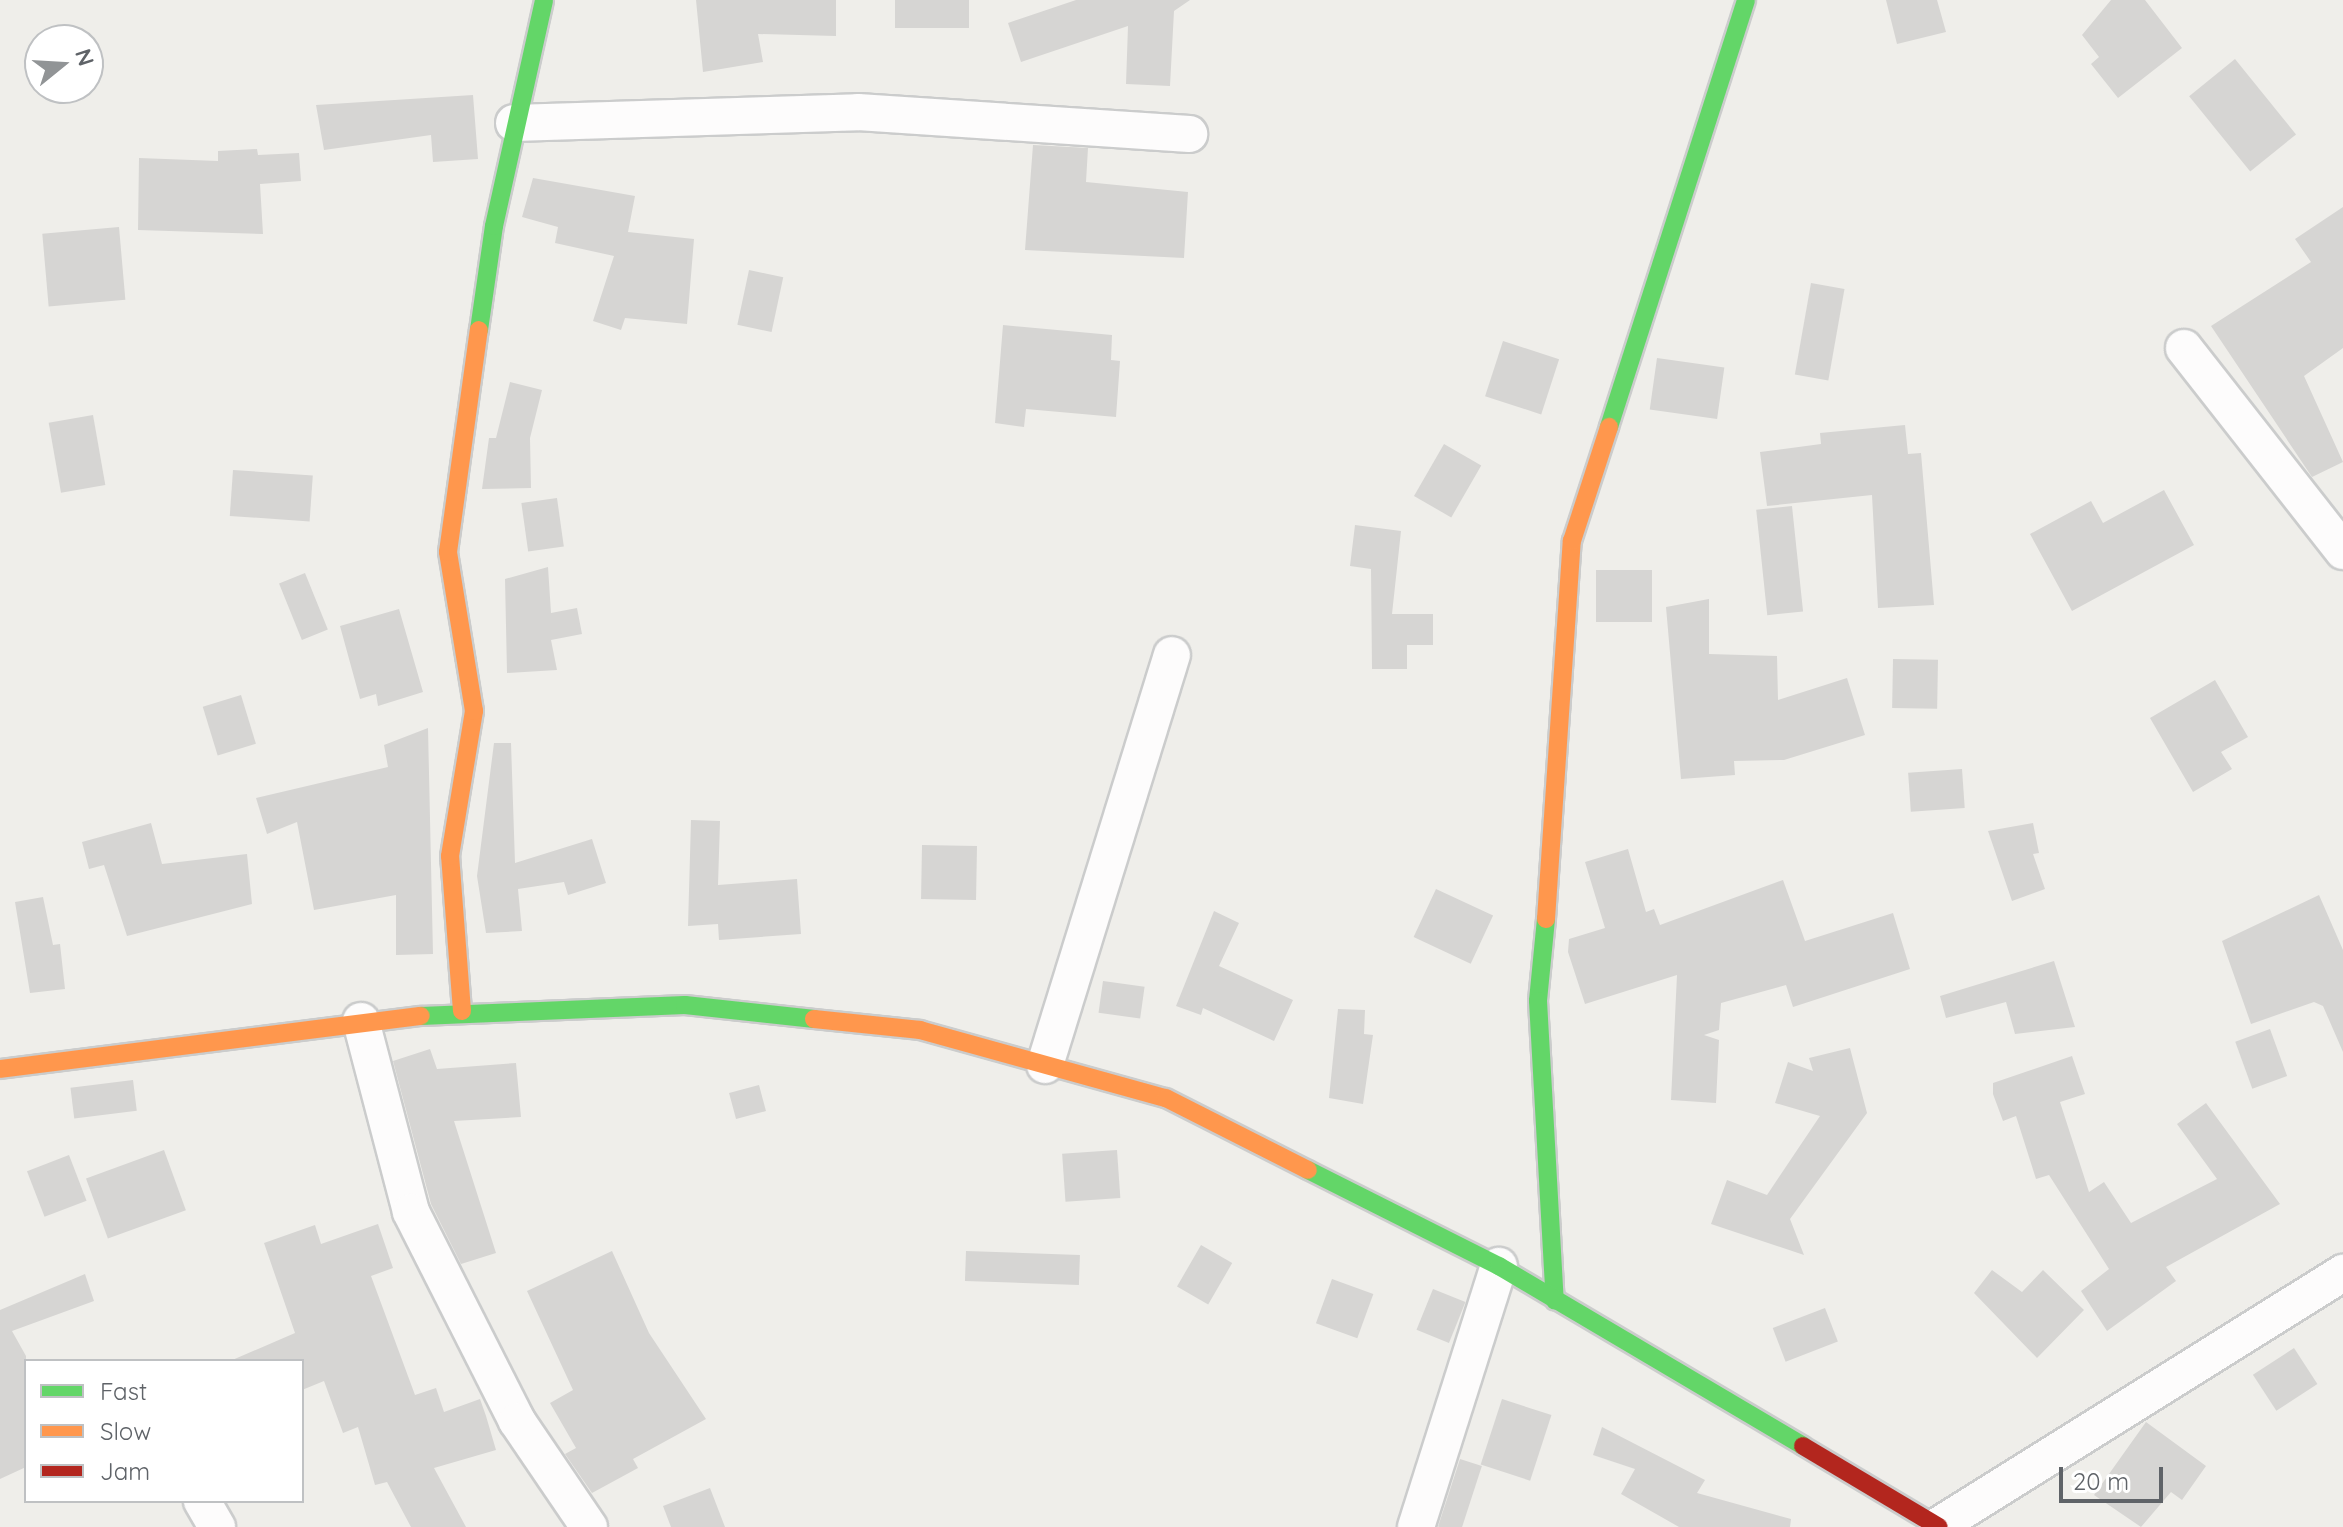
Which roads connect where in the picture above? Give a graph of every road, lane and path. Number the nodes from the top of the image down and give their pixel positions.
1 (544, 0) edge
2 (1746, 0) edge
3 (514, 123) junction
4 (1189, 134) dead end
5 (2184, 348) dead end
6 (2343, 551) edge
7 (1172, 655) dead end
8 (462, 1011) junction
9 (361, 1021) junction
10 (1045, 1065) junction
11 (0, 1069) edge
12 (1499, 1266) junction
13 (2343, 1273) edge
14 (1555, 1301) junction
15 (203, 1503) edge
16 (217, 1527) edge
17 (589, 1527) edge
18 (1416, 1527) edge
19 (1938, 1527) edge

1 - 3 street
2 - 14 street
3 - 4 street
3 - 8 street
5 - 6 street
7 - 10 street
8 - 9 street
8 - 10 street
9 - 11 street
9 - 17 street
10 - 12 street
12 - 14 street
12 - 18 street
13 - 19 street
14 - 19 street
15 - 16 street

